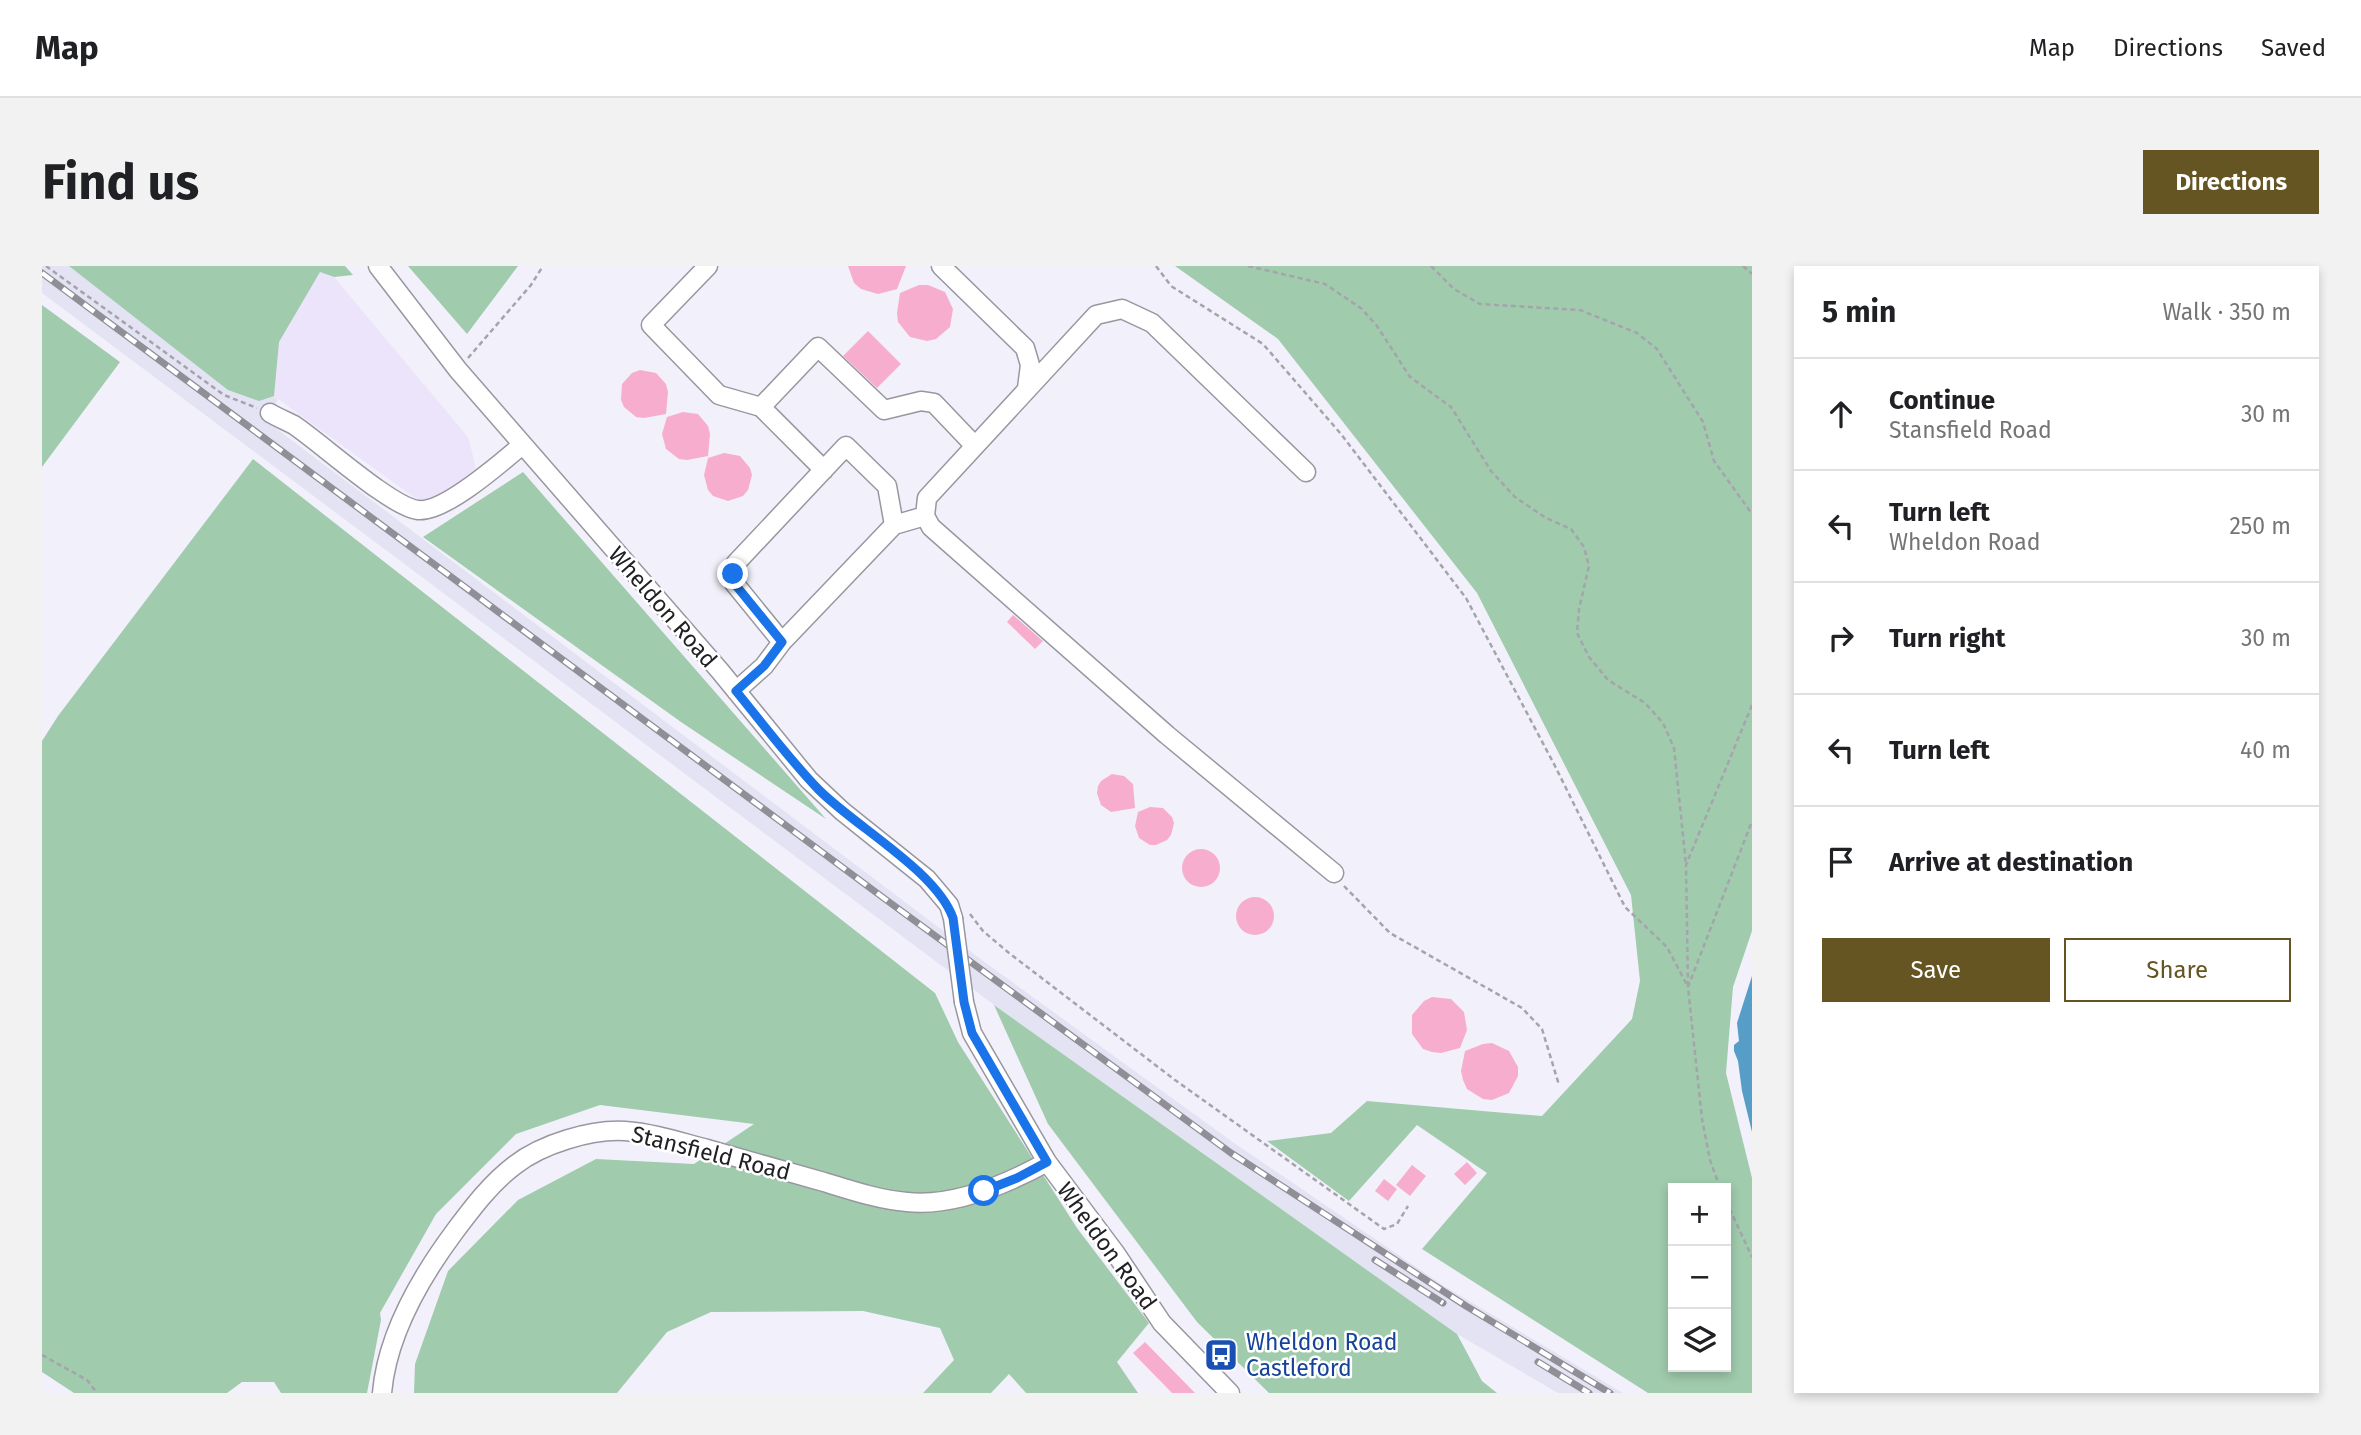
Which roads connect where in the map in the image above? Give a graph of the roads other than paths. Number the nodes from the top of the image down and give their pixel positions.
1 (378, 266) edge
2 (708, 266) edge
3 (941, 266) edge
4 (1027, 388) junction
5 (761, 407) junction
6 (270, 413) road end
7 (522, 445) junction
8 (975, 446) junction
9 (824, 470) junction
10 (1306, 472) dead end
11 (925, 516) junction
12 (894, 525) junction
13 (782, 642) junction
14 (736, 691) junction
15 (1334, 873) road end
16 (1047, 1162) junction
17 (382, 1393) edge
18 (1230, 1393) edge

1 - 7 street, Wheldon Road
2 - 5 street
3 - 4 street
4 - 8 street
4 - 10 street
5 - 8 street
5 - 9 street
6 - 7 street
7 - 14 street, Wheldon Road
8 - 11 street
9 - 12 street
9 - 13 street
11 - 12 street
11 - 15 street
12 - 13 street
13 - 14 street
14 - 16 street, Wheldon Road, bridge
16 - 17 street, Stansfield Road
16 - 18 street, Wheldon Road

